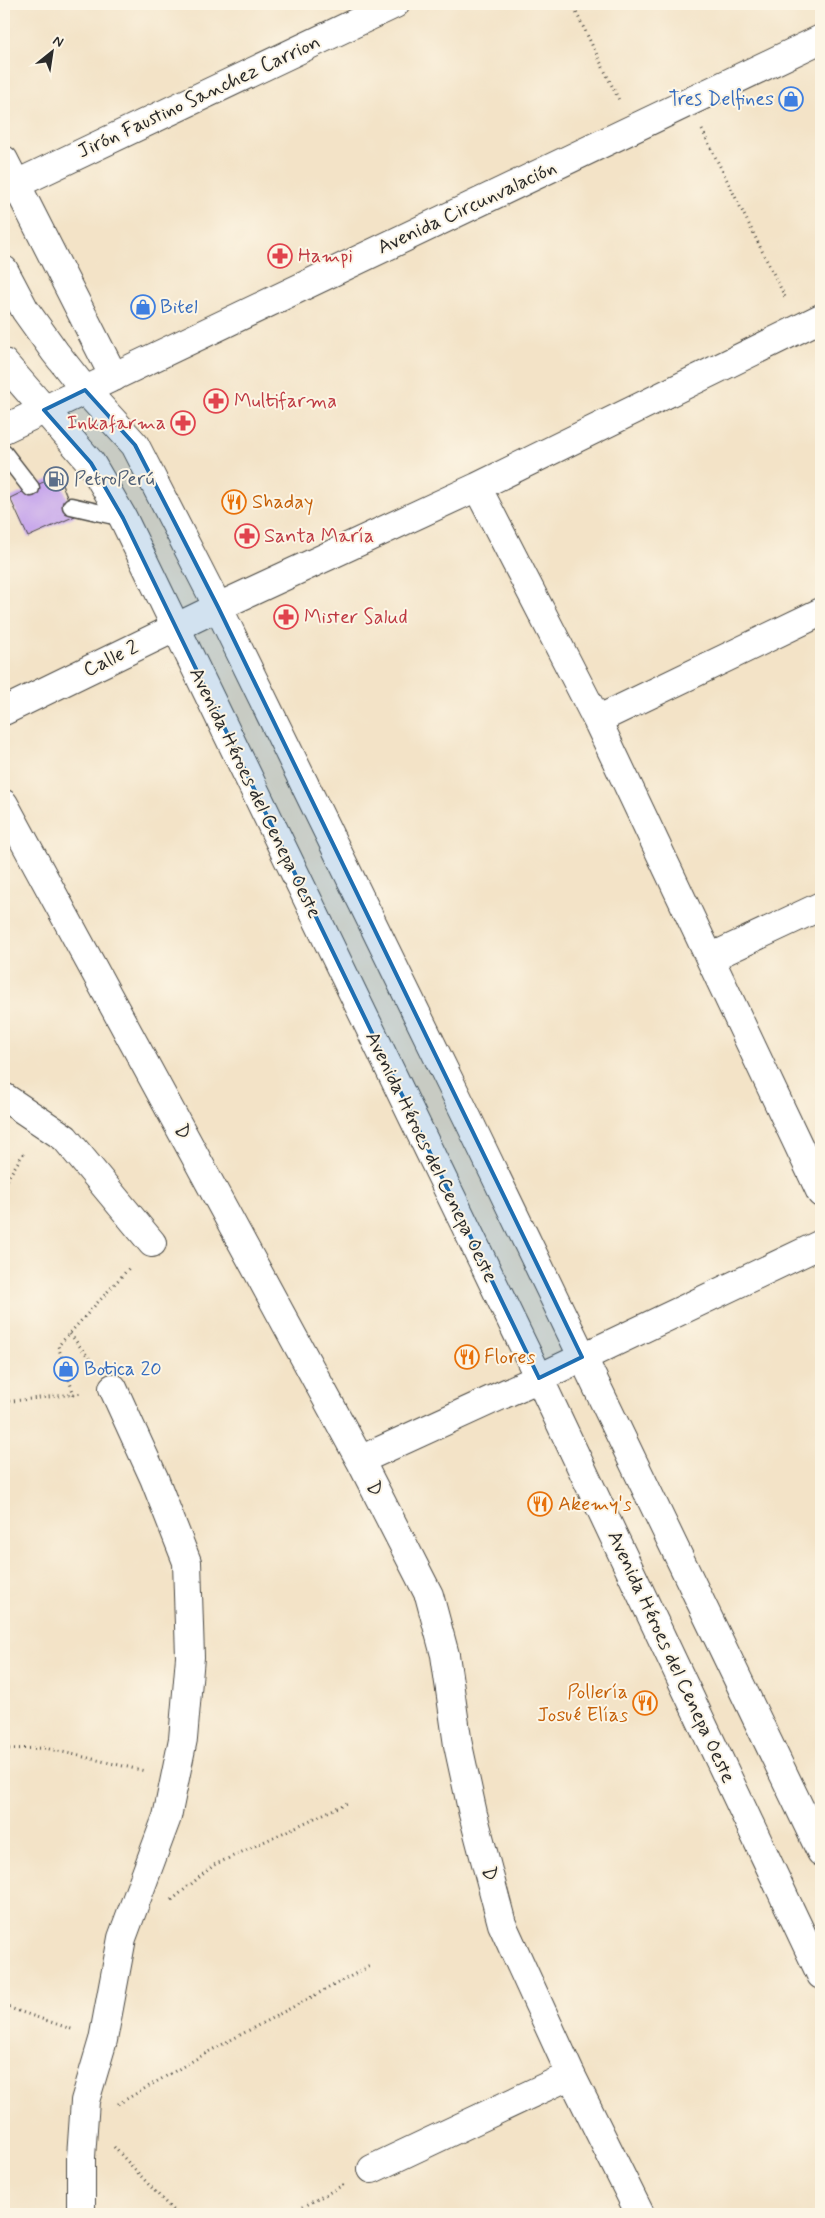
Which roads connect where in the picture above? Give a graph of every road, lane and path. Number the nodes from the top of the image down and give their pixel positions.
1 (395, 4) edge
2 (572, 4) edge
3 (821, 39) edge
4 (688, 103) junction
5 (633, 129) junction
6 (4, 160) edge
7 (10, 187) edge
8 (4, 270) edge
9 (811, 323) edge
10 (4, 363) edge
11 (114, 377) junction
12 (85, 390) junction
13 (44, 410) junction
14 (4, 429) edge
15 (4, 453) edge
16 (477, 487) junction
17 (31, 488) dead end
18 (71, 506) dead end
19 (123, 518) junction
20 (218, 607) junction
21 (821, 612) edge
22 (175, 628) junction
23 (4, 711) edge
24 (597, 720) junction
25 (4, 804) edge
26 (821, 906) edge
27 (710, 958) junction
28 (4, 1097) edge
29 (43, 1123) junction
30 (4, 1184) edge
31 (821, 1193) edge
32 (152, 1243) joint
33 (821, 1244) edge
34 (70, 1334) junction
35 (582, 1358) junction
36 (540, 1378) junction
37 (113, 1388) junction
38 (74, 1395) junction
39 (4, 1402) edge
40 (360, 1460) junction
41 (4, 1749) edge
42 (175, 1778) junction
43 (347, 1803) dead end
44 (821, 1852) edge
45 (167, 1903) dead end
46 (370, 1966) dead end
47 (821, 1975) edge
48 (4, 2006) edge
49 (103, 2040) junction
50 (571, 2075) junction
51 (116, 2106) dead end
52 (110, 2142) dead end
53 (372, 2169) joint
54 (81, 2214) edge
55 (176, 2214) edge
56 (290, 2214) edge
57 (640, 2214) edge

1 - 7 street, Jirón Faustino Sanchez Carrion
2 - 5 path
3 - 4 street, Avenida Circunvalación
4 - 5 street, Avenida Circunvalación
4 - 9 path
5 - 11 street, Avenida Circunvalación
6 - 7 street
7 - 11 street
8 - 12 street
9 - 16 street, Calle 2
10 - 13 street, Avenida Héroes del Cenepa Oeste
11 - 12 street, Avenida Circunvalación
12 - 13 street, Avenida Circunvalación
12 - 20 street
13 - 14 street, Avenida Circunvalación
13 - 19 street, Avenida Héroes del Cenepa Oeste
15 - 17 lane
16 - 20 street, Calle 2
16 - 24 street
18 - 19 lane
19 - 22 street, Avenida Héroes del Cenepa Oeste
20 - 22 street, Calle 2
20 - 35 street
21 - 24 street
22 - 23 street, Calle 2
22 - 36 street, Avenida Héroes del Cenepa Oeste
24 - 27 street
25 - 40 street, D
26 - 27 street
27 - 31 street
28 - 29 street
29 - 30 path
29 - 32 street
32 - 34 path
33 - 35 street
34 - 37 path
34 - 38 path
35 - 36 street
35 - 44 street
36 - 40 street
36 - 47 street, Avenida Héroes del Cenepa Oeste
37 - 38 path
37 - 42 street
38 - 39 path
40 - 50 street, D
41 - 42 path
42 - 49 street
43 - 45 path
46 - 51 path
48 - 49 path
49 - 54 street
50 - 53 street
50 - 57 street, D
52 - 55 path
53 - 56 path

